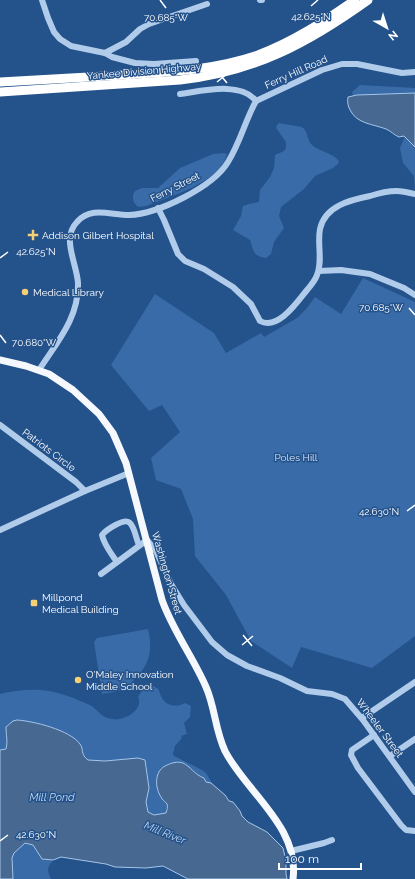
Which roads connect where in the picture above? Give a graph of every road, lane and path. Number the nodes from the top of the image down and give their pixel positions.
1 (42, 0) edge
2 (355, 0) edge
3 (367, 0) edge
4 (207, 4) dead end
5 (105, 53) junction
6 (196, 61) dead end
7 (415, 72) edge
8 (0, 82) edge
9 (0, 92) edge
10 (180, 94) dead end
11 (256, 101) junction
12 (415, 194) edge
13 (158, 208) junction
14 (319, 271) junction
15 (415, 294) edge
16 (0, 360) edge
17 (39, 370) junction
18 (0, 425) edge
19 (129, 473) junction
20 (85, 491) junction
21 (0, 530) edge
22 (146, 540) junction
23 (139, 545) junction
24 (117, 562) junction
25 (101, 574) dead end
26 (415, 682) edge
27 (362, 718) junction
28 (374, 735) junction
29 (415, 739) edge
30 (390, 756) junction
31 (415, 792) edge
32 (415, 831) edge
33 (332, 840) dead end
34 (291, 851) junction
35 (293, 879) edge

1 - 5 street
2 - 8 highway, Yankee Division Highway
3 - 9 highway, Yankee Division Highway
4 - 5 street
5 - 6 street
7 - 11 street, Ferry Hill Road
10 - 11 street
11 - 13 street, Ferry Street
12 - 14 street
13 - 14 street
13 - 17 street, Ferry Street
14 - 15 street
16 - 17 main road, Washington Street
17 - 19 main road, Washington Street
18 - 20 street, Patriots Circle
19 - 20 street
19 - 22 main road, Washington Street
20 - 21 street
22 - 23 street
22 - 27 street, Wheeler Street
22 - 34 main road, Washington Street
23 - 24 street
23 - 24 street
24 - 25 street
26 - 27 street
27 - 28 street, Wheeler Street
28 - 30 street, Wheeler Street
28 - 32 street
29 - 30 street
30 - 31 street, Wheeler Street
33 - 34 street
34 - 35 main road, Washington Street

